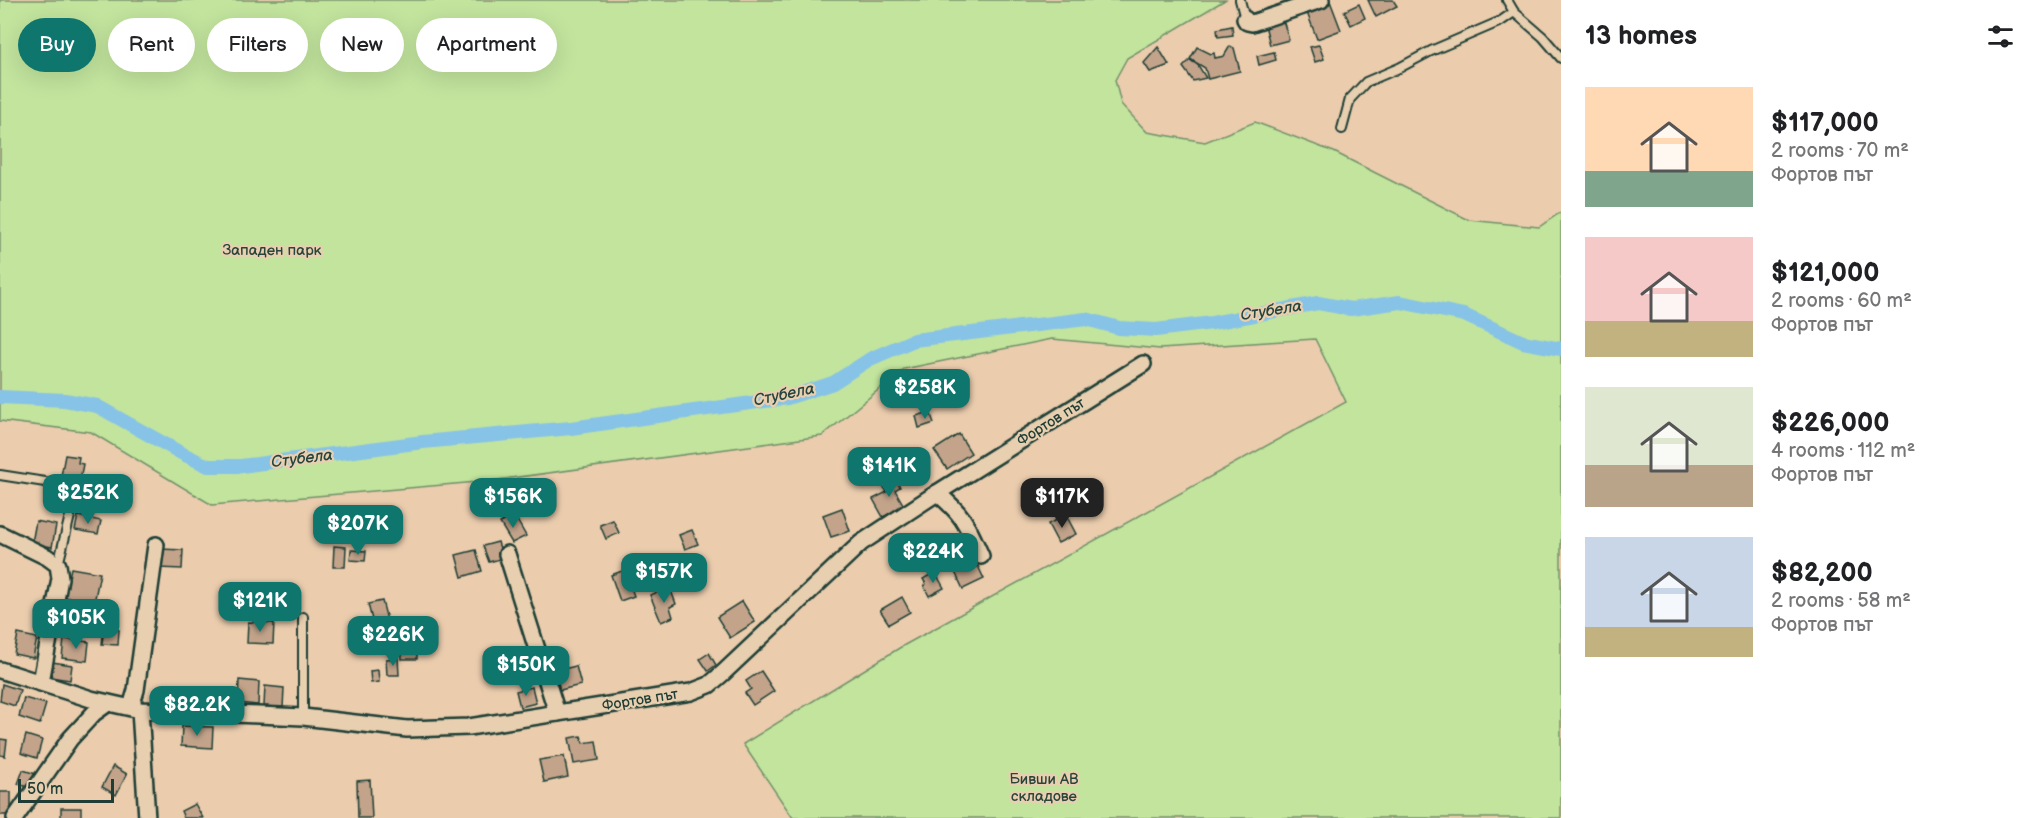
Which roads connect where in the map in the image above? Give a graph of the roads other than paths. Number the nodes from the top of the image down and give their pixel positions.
1 (1240, 0) edge
2 (1321, 0) edge
3 (1507, 0) edge
4 (1514, 12) junction
5 (1245, 19) joint
6 (1561, 58) edge
7 (1342, 129) dead end
8 (1143, 364) dead end
9 (0, 475) edge
10 (937, 493) junction
11 (0, 534) edge
12 (156, 545) dead end
13 (507, 554) dead end
14 (981, 556) dead end
15 (58, 565) junction
16 (303, 617) dead end
17 (0, 670) edge
18 (41, 682) junction
19 (108, 703) junction
20 (136, 708) junction
21 (557, 713) junction
22 (303, 717) junction
23 (15, 818) edge
24 (147, 818) edge

1 - 5 lane
2 - 5 street
3 - 4 lane
4 - 6 lane
4 - 7 lane
8 - 10 street, Фортов път
9 - 15 lane
10 - 14 street
10 - 21 street, Фортов път
11 - 15 street
12 - 20 street
13 - 21 street
15 - 18 street
16 - 22 lane
17 - 18 street, Фортов път
18 - 19 street, Фортов път
19 - 20 street, Фортов път
19 - 23 street
20 - 22 street, Фортов път
20 - 24 street
21 - 22 street, Фортов път

